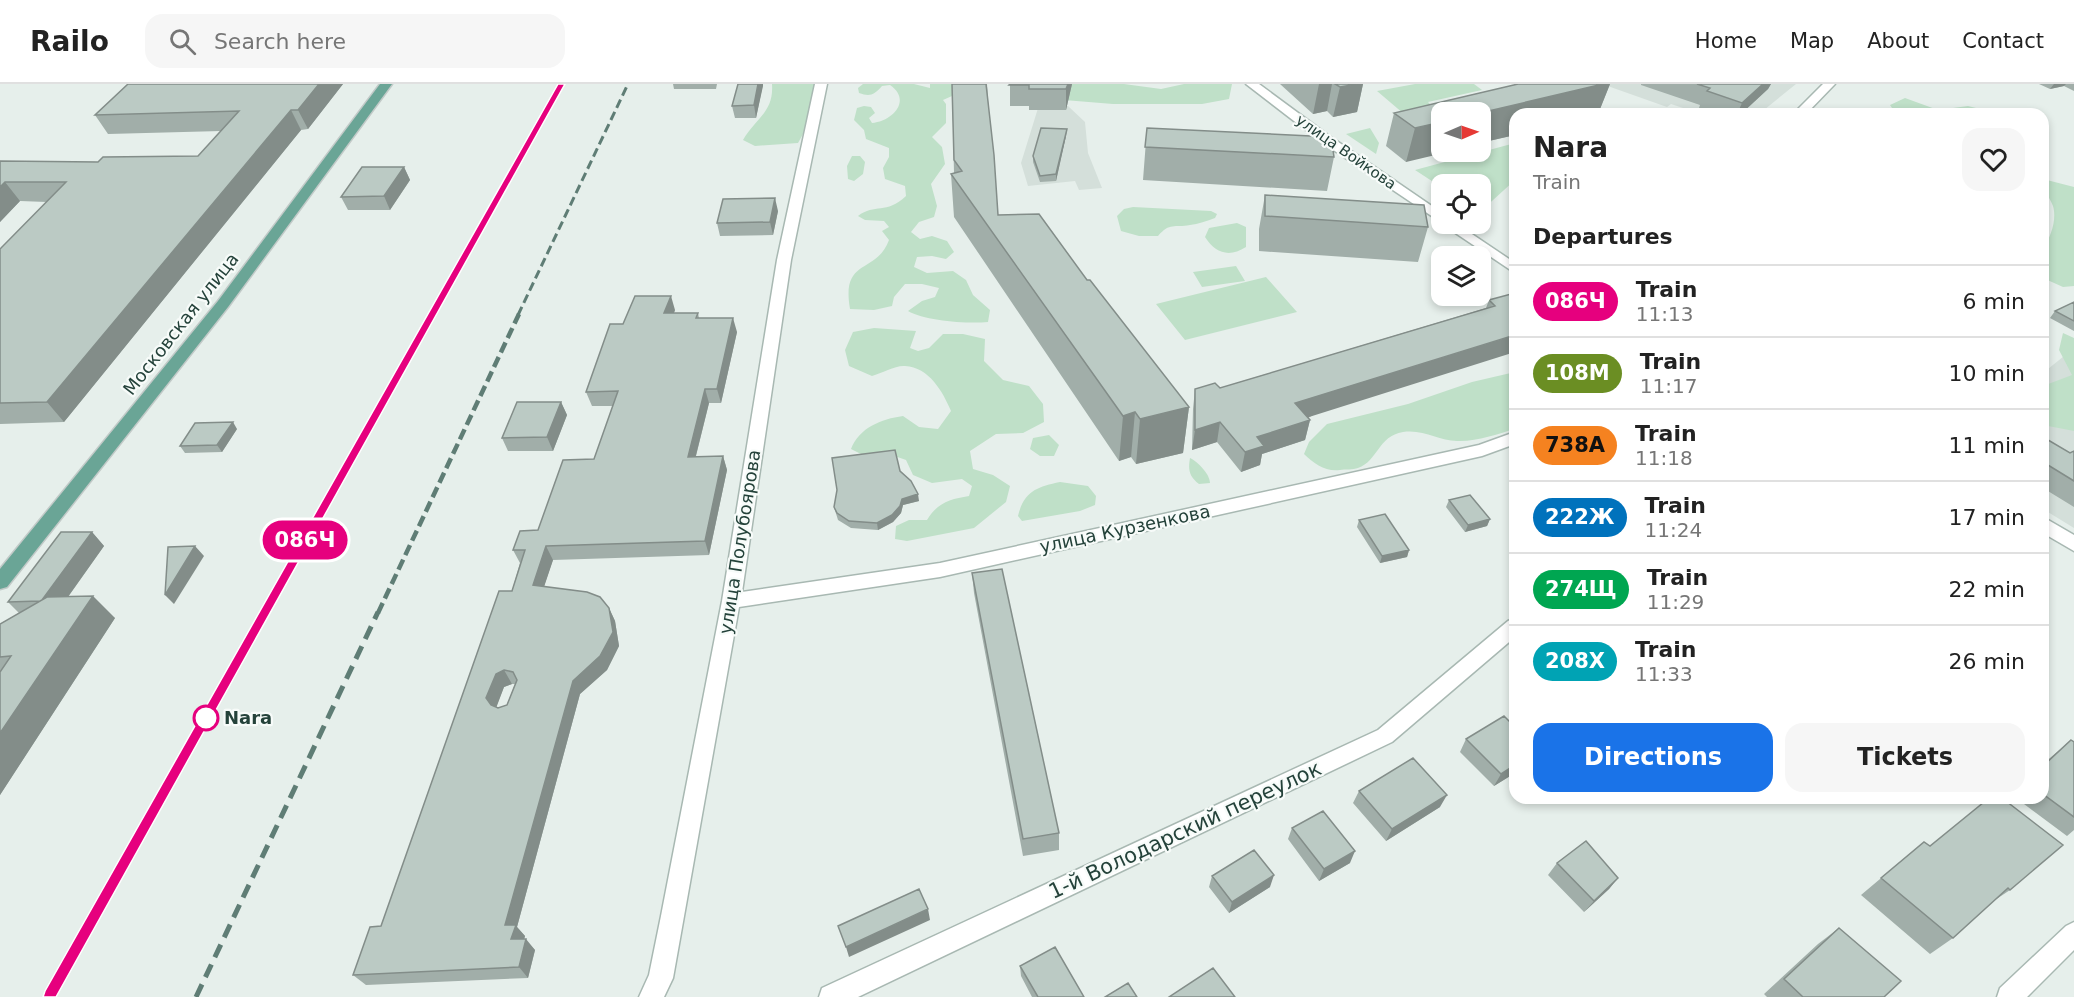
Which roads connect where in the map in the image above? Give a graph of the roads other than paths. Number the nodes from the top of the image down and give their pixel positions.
1 (386, 84) edge
2 (820, 84) edge
3 (1252, 84) edge
4 (1829, 84) edge
5 (1805, 108) edge
6 (1431, 211) edge
7 (1464, 234) edge
8 (1509, 265) edge
9 (1509, 440) edge
10 (2049, 529) edge
11 (2074, 544) edge
12 (0, 582) edge
13 (731, 601) junction
14 (1509, 631) edge
15 (2074, 934) edge
16 (651, 997) edge
17 (831, 997) edge
18 (2009, 997) edge

1 - 12 main road, Московская улица
2 - 13 street, улица Полубоярова
3 - 6 street, улица Войкова
4 - 5 street
7 - 8 street
9 - 13 street, улица Курзенкова
10 - 11 street
13 - 16 street, улица Полубоярова
14 - 17 street, 1-й Володарский переулок
15 - 18 street

